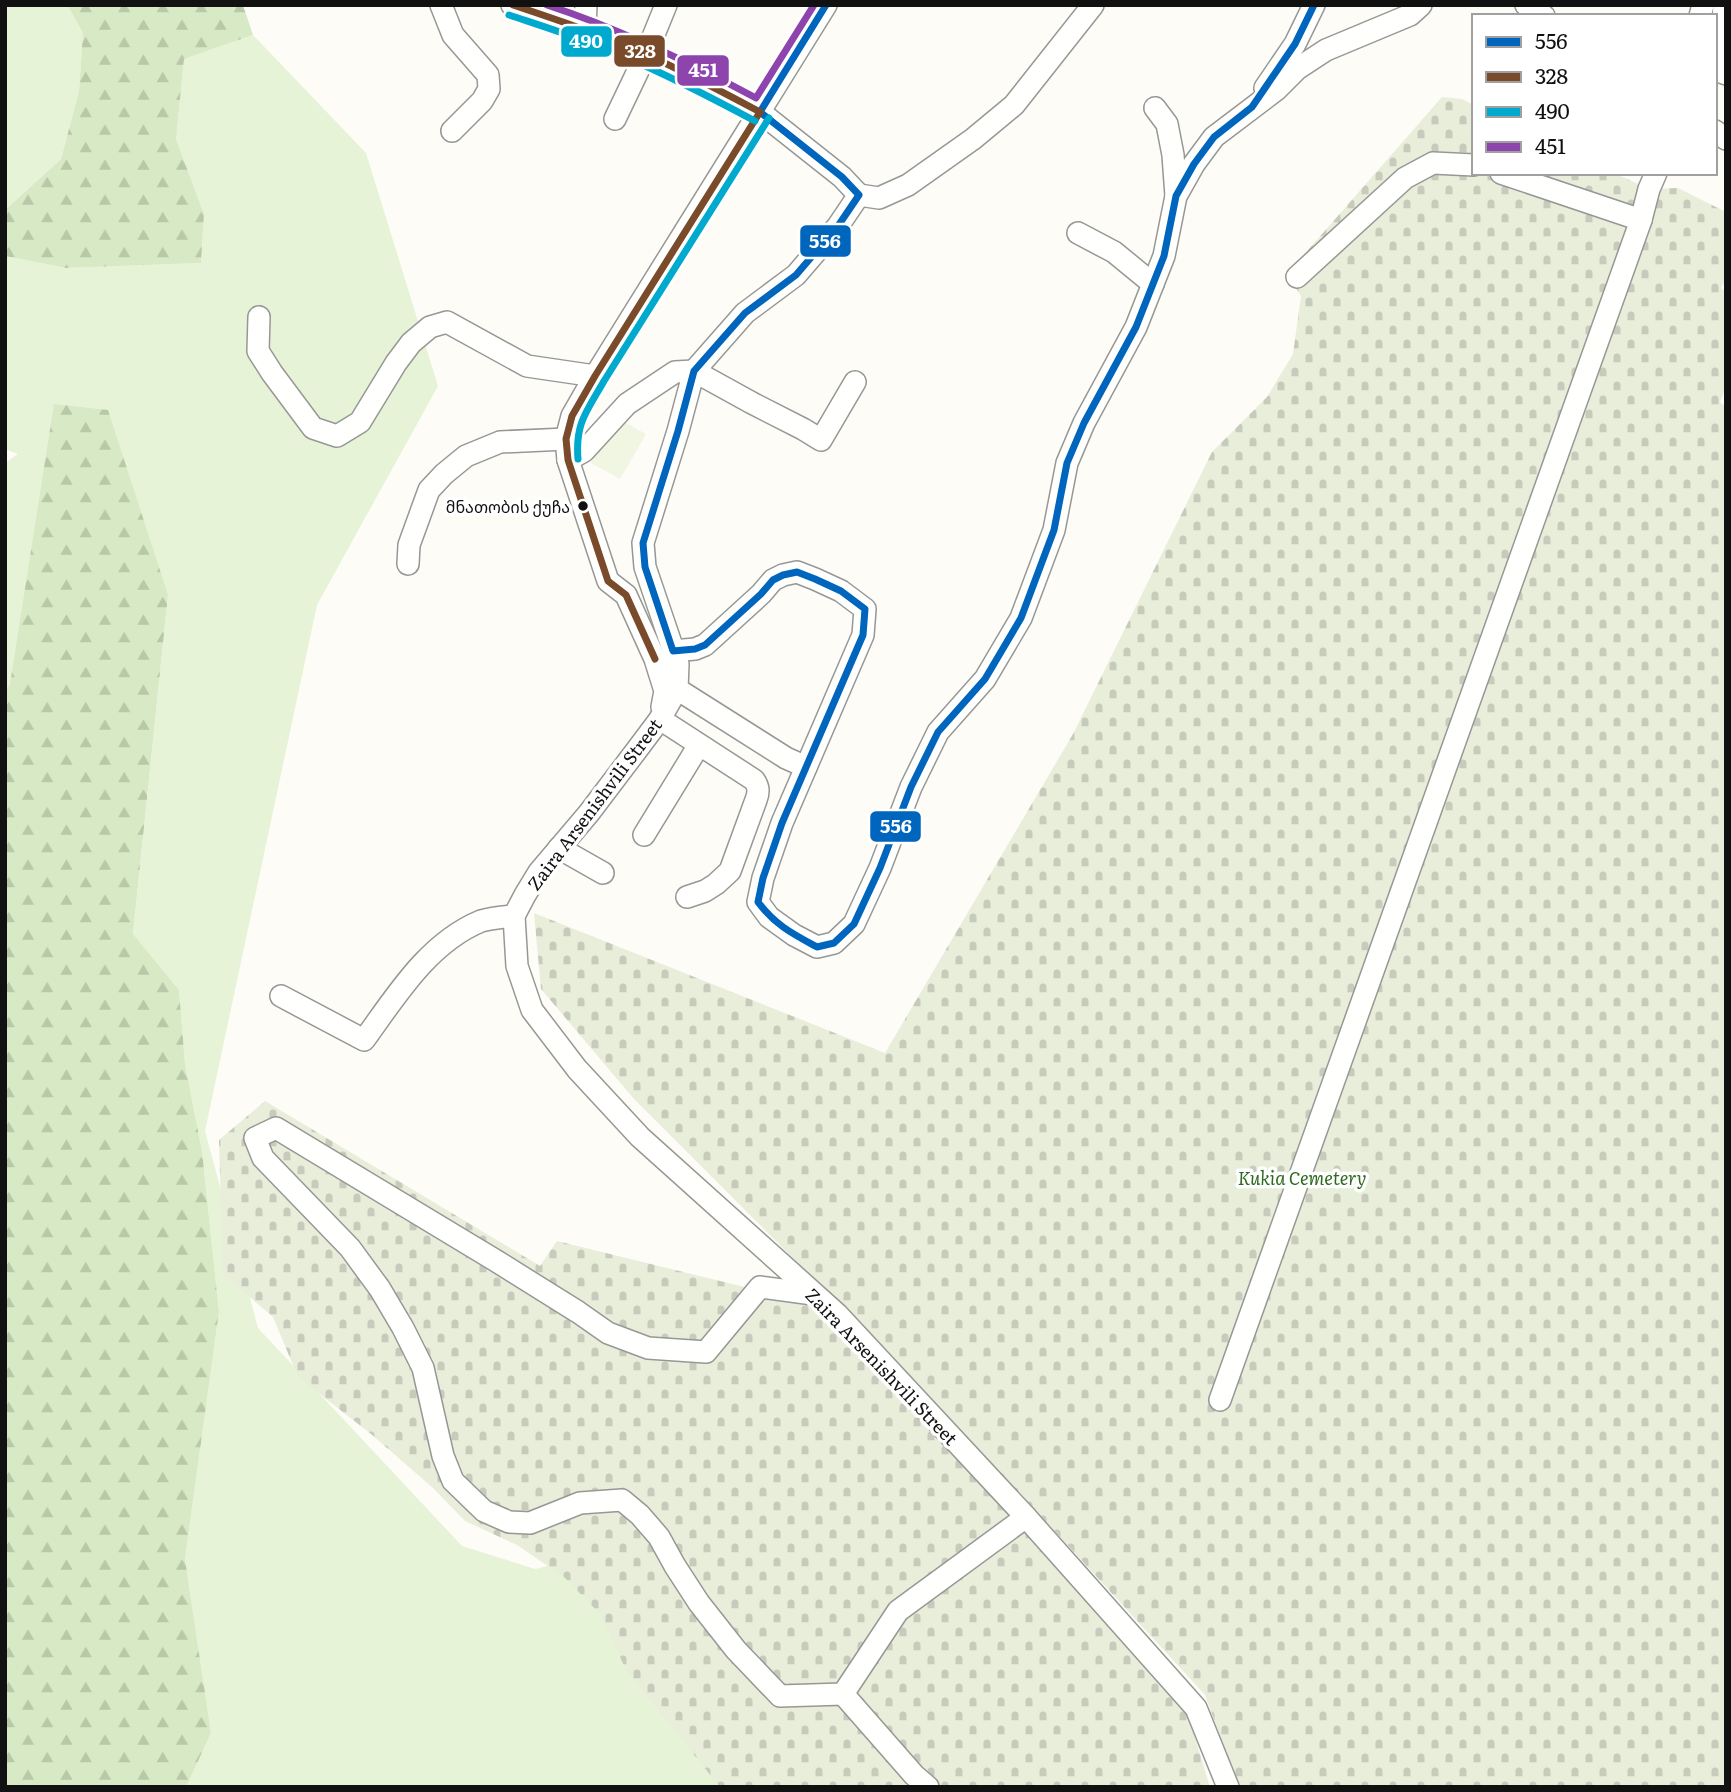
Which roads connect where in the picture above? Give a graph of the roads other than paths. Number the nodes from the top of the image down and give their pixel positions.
1 (441, 5) edge
2 (512, 5) edge
3 (586, 5) edge
4 (666, 5) edge
5 (826, 5) edge
6 (1093, 5) edge
7 (1314, 5) edge
8 (1421, 5) edge
9 (1526, 5) edge
10 (1724, 5) edge
11 (1542, 14) edge
12 (585, 29) junction
13 (646, 54) junction
14 (1726, 58) edge
15 (1252, 107) junction
16 (1155, 108) dead end
17 (760, 112) junction
18 (615, 120) dead end
19 (452, 131) dead end
20 (1472, 165) edge
21 (1507, 175) edge
22 (1655, 175) edge
23 (859, 195) junction
24 (1176, 196) junction
25 (1641, 220) junction
26 (1078, 233) dead end
27 (1297, 277) dead end
28 (1153, 284) junction
29 (259, 317) dead end
30 (694, 371) junction
31 (595, 376) junction
32 (855, 382) dead end
33 (567, 449) junction
34 (408, 564) dead end
35 (664, 655) junction
36 (677, 690) junction
37 (660, 719) junction
38 (699, 745) junction
39 (806, 767) junction
40 (644, 835) dead end
41 (559, 848) junction
42 (603, 873) dead end
43 (687, 897) dead end
44 (513, 916) junction
45 (281, 996) dead end
46 (813, 1294) junction
47 (1220, 1399) dead end
48 (1026, 1517) junction
49 (844, 1693) junction
50 (928, 1787) edge
51 (1228, 1787) edge

1 - 19 street
2 - 12 street
3 - 12 street
4 - 13 street
5 - 17 street
6 - 23 street
7 - 15 street
8 - 15 street
9 - 11 street
10 - 14 street
12 - 13 street
13 - 17 street
13 - 18 street
15 - 24 street
16 - 24 street
17 - 23 street
17 - 31 street
20 - 27 street
21 - 25 street
22 - 25 street
23 - 30 street
24 - 28 street
25 - 47 street
26 - 28 street
28 - 39 street
29 - 31 street
30 - 32 street
30 - 33 street
30 - 35 street
31 - 33 street
33 - 34 street
33 - 35 street
35 - 36 street
35 - 37 street
35 - 39 street
36 - 37 street, Zaira Arsenishvili Street
36 - 39 street
37 - 38 street
37 - 41 street, Zaira Arsenishvili Street
38 - 40 street
38 - 43 street
41 - 42 street
41 - 44 street, Zaira Arsenishvili Street
44 - 45 street
44 - 46 street, Zaira Arsenishvili Street
46 - 48 street, Zaira Arsenishvili Street
46 - 49 street
48 - 49 street
48 - 51 street, Zaira Arsenishvili Street
49 - 50 street

